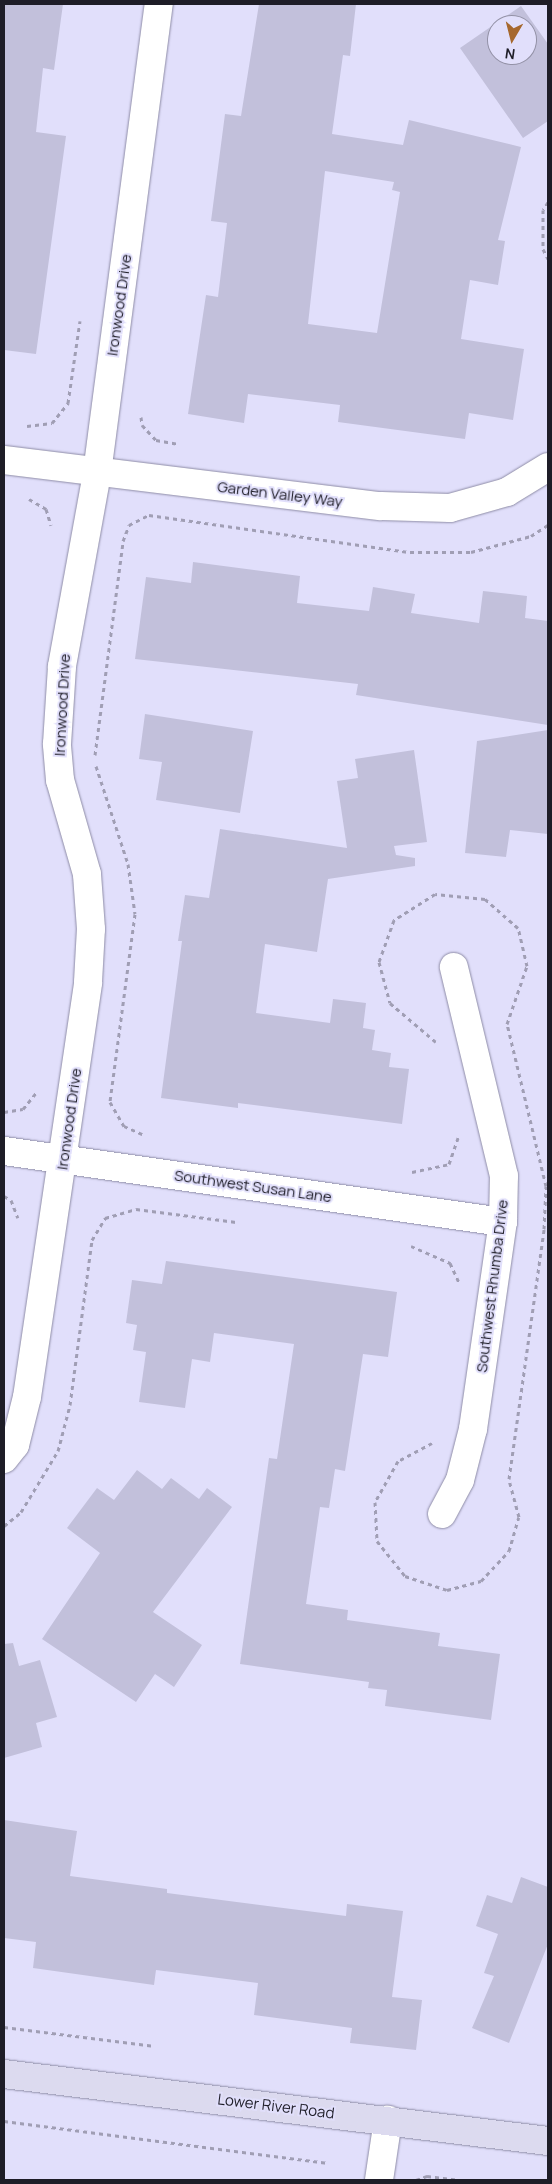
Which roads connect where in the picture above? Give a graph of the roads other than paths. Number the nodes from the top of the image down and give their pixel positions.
1 (159, 4) edge
2 (4, 460) edge
3 (548, 466) edge
4 (97, 473) junction
5 (454, 967) dead end
6 (4, 1151) edge
7 (63, 1159) junction
8 (503, 1222) junction
9 (4, 1460) edge
10 (442, 1514) dead end
11 (4, 2074) edge
12 (388, 2120) junction
13 (548, 2141) edge
14 (379, 2180) edge

1 - 4 street, Ironwood Drive
2 - 4 street, Garden Valley Way
3 - 4 street, Garden Valley Way
4 - 7 street, Ironwood Drive
5 - 8 street, Southwest Rhumba Drive
6 - 7 street, Southwest Susan Lane
7 - 8 street, Southwest Susan Lane
7 - 9 street, Ironwood Drive
8 - 10 street, Southwest Rhumba Drive
11 - 12 street, Lower River Road
12 - 13 street, Lower River Road
12 - 14 street

